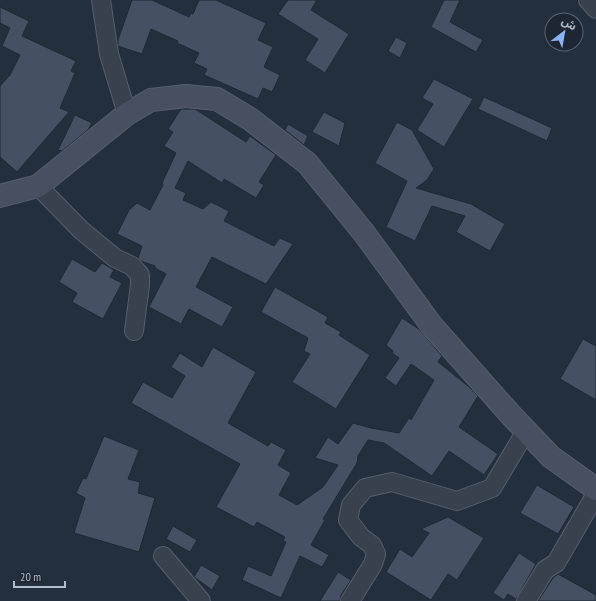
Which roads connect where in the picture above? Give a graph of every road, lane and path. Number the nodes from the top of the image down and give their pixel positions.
1 (101, 0) edge
2 (588, 0) edge
3 (596, 9) edge
4 (128, 114) junction
5 (38, 186) junction
6 (0, 196) edge
7 (134, 331) dead end
8 (526, 431) junction
9 (596, 489) edge
10 (596, 494) edge
11 (163, 556) dead end
12 (201, 601) edge
13 (350, 601) edge
14 (526, 601) edge

1 - 4 street
2 - 3 street
4 - 5 street
4 - 8 street
5 - 6 street
5 - 7 street
8 - 9 street
8 - 13 street
10 - 14 street
11 - 12 street

